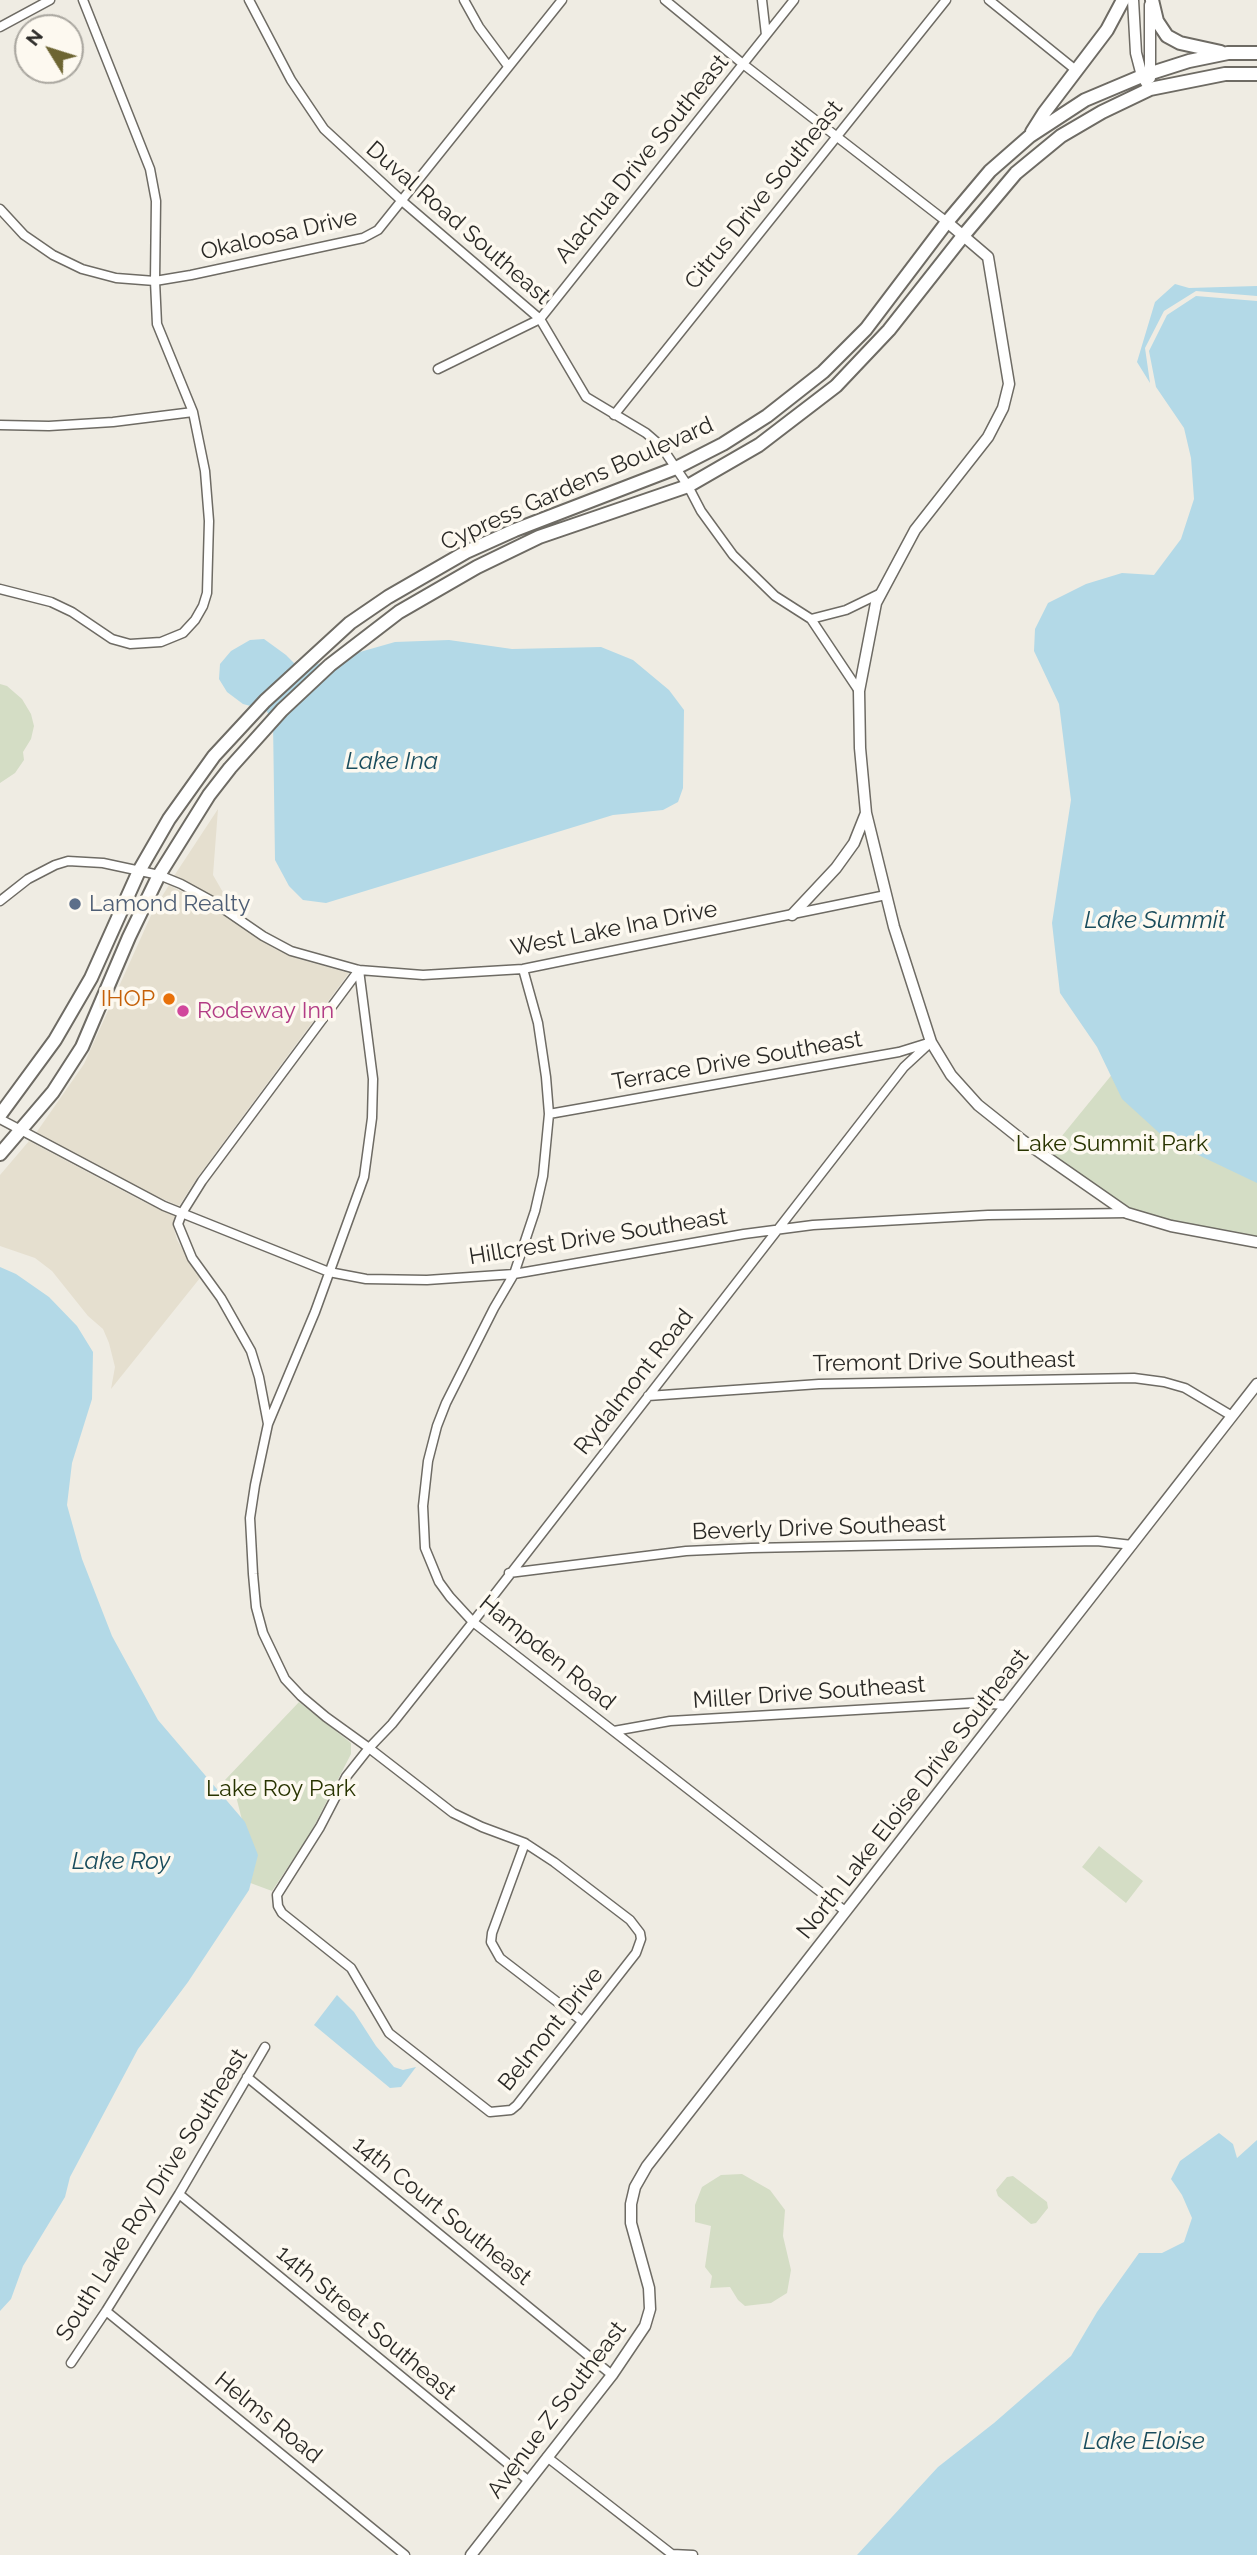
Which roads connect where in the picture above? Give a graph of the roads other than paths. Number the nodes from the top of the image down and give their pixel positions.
1 (50, 0) edge
2 (83, 0) edge
3 (249, 0) edge
4 (464, 0) edge
5 (562, 0) edge
6 (665, 0) edge
7 (762, 0) edge
8 (794, 0) edge
9 (946, 0) edge
10 (989, 0) edge
11 (1123, 0) edge
12 (1133, 0) edge
13 (1151, 0) edge
14 (0, 27) edge
15 (766, 35) junction
16 (1228, 53) junction
17 (1257, 53) edge
18 (743, 64) junction
19 (508, 66) junction
20 (1077, 71) junction
21 (1257, 74) edge
22 (1146, 75) junction
23 (1150, 89) junction
24 (1030, 136) junction
25 (836, 137) junction
26 (402, 201) junction
27 (0, 209) edge
28 (947, 222) junction
29 (963, 236) junction
30 (155, 281) junction
31 (540, 319) junction
32 (438, 369) dead end
33 (193, 412) junction
34 (614, 415) junction
35 (0, 425) edge
36 (676, 468) junction
37 (688, 486) junction
38 (0, 589) edge
39 (879, 594) junction
40 (811, 619) junction
41 (859, 691) junction
42 (866, 813) junction
43 (139, 871) junction
44 (159, 875) junction
45 (886, 895) junction
46 (0, 901) edge
47 (792, 915) junction
48 (523, 969) junction
49 (359, 970) junction
50 (931, 1042) junction
51 (549, 1114) junction
52 (0, 1117) edge
53 (23, 1130) junction
54 (0, 1154) edge
55 (182, 1213) junction
56 (1127, 1213) junction
57 (777, 1230) junction
58 (1257, 1242) edge
59 (329, 1272) junction
60 (514, 1274) junction
61 (1257, 1384) edge
62 (648, 1396) junction
63 (1232, 1416) junction
64 (268, 1424) junction
65 (1132, 1545) junction
66 (509, 1573) junction
67 (473, 1622) junction
68 (1007, 1705) junction
69 (614, 1731) junction
70 (369, 1748) junction
71 (525, 1843) junction
72 (301, 1857) joint
73 (845, 1911) junction
74 (582, 2021) junction
75 (265, 2047) dead end
76 (247, 2077) junction
77 (179, 2194) junction
78 (635, 2239) joint
79 (106, 2311) junction
80 (71, 2363) dead end
81 (612, 2375) junction
82 (547, 2457) junction
83 (528, 2481) junction
84 (673, 2554) edge
85 (405, 2555) edge
86 (471, 2555) edge
87 (693, 2555) edge

1 - 14 street
2 - 30 street
3 - 26 street, Duval Road Southeast
4 - 19 street
5 - 19 street, Okaloosa Drive
6 - 18 street
7 - 15 street
8 - 15 street, Alachua Drive Southeast
9 - 25 street, Citrus Drive Southeast
10 - 20 street
11 - 20 main road
12 - 22 street
13 - 16 main road
13 - 22 street
15 - 18 street, Alachua Drive Southeast
16 - 17 main road, Cypress Gardens Boulevard
16 - 22 main road, Cypress Gardens Boulevard
18 - 25 street
18 - 31 street, Alachua Drive Southeast
19 - 26 street, Okaloosa Drive
20 - 24 main road
21 - 23 main road, Cypress Gardens Boulevard
22 - 23 street
22 - 24 main road, Cypress Gardens Boulevard
23 - 29 main road, Cypress Gardens Boulevard
24 - 28 main road, Cypress Gardens Boulevard
25 - 28 street
25 - 34 street, Citrus Drive Southeast
26 - 30 street, Okaloosa Drive
26 - 31 street, Duval Road Southeast
27 - 30 street, Okaloosa Drive
28 - 29 street
28 - 36 main road, Cypress Gardens Boulevard
29 - 37 main road, Cypress Gardens Boulevard
29 - 39 street
30 - 33 street
31 - 32 street, Alachua Drive Southeast
31 - 34 street, Duval Road Southeast
33 - 35 street
33 - 38 street
34 - 36 street, Duval Road Southeast
36 - 37 street, Duval Road Southeast
36 - 43 main road, Cypress Gardens Boulevard
37 - 40 street, Duval Road Southeast
37 - 44 main road, Cypress Gardens Boulevard
39 - 40 street
39 - 41 street
40 - 41 street
41 - 42 street
42 - 45 street
42 - 47 street
43 - 44 street, West Lake Ina Drive
43 - 46 street, West Lake Ina Drive
43 - 52 main road, Cypress Gardens Boulevard
44 - 49 street, West Lake Ina Drive
44 - 53 main road, Cypress Gardens Boulevard
45 - 47 street, West Lake Ina Drive
45 - 50 street
47 - 48 street, West Lake Ina Drive
48 - 49 street, West Lake Ina Drive
48 - 51 street, Hampden Road
49 - 55 street
49 - 59 street
50 - 51 street, Terrace Drive Southeast
50 - 56 street
50 - 57 street, Rydalmont Road
51 - 60 street, Hampden Road
52 - 53 street, Hillcrest Drive Southeast
53 - 54 main road, Cypress Gardens Boulevard
53 - 55 street, Hillcrest Drive Southeast
55 - 59 street, Hillcrest Drive Southeast
55 - 64 street
56 - 57 street, Hillcrest Drive Southeast
56 - 58 street
57 - 60 street, Hillcrest Drive Southeast
57 - 62 street, Rydalmont Road
59 - 60 street, Hillcrest Drive Southeast
59 - 64 street
60 - 67 street, Hampden Road
61 - 63 street, North Lake Eloise Drive Southeast
62 - 63 street, Tremont Drive Southeast
62 - 66 street, Rydalmont Road
63 - 65 street, North Lake Eloise Drive Southeast
64 - 70 street, Belmont Drive
65 - 66 street, Beverly Drive Southeast
65 - 68 street, North Lake Eloise Drive Southeast
66 - 67 street, Rydalmont Road
67 - 69 street, Hampden Road
67 - 70 street, Rydalmont Road
68 - 69 street, Miller Drive Southeast
68 - 73 street, North Lake Eloise Drive Southeast
69 - 73 street, Hampden Road
70 - 71 street, Belmont Drive
70 - 72 street, Rydalmont Road
71 - 74 street
71 - 74 street, Belmont Drive
72 - 74 street, Belmont Drive
73 - 78 street, North Lake Eloise Drive Southeast
75 - 76 street, South Lake Roy Drive Southeast
76 - 77 street, South Lake Roy Drive Southeast
76 - 81 street, 14th Court Southeast
77 - 79 street, South Lake Roy Drive Southeast
77 - 83 street, 14th Street Southeast
78 - 81 street, Avenue Z Southeast
79 - 80 street, South Lake Roy Drive Southeast
79 - 85 street, Helms Road
81 - 82 street, Avenue Z Southeast
82 - 83 street, Avenue Z Southeast
82 - 84 street
83 - 86 street, Avenue Z Southeast
84 - 87 street

